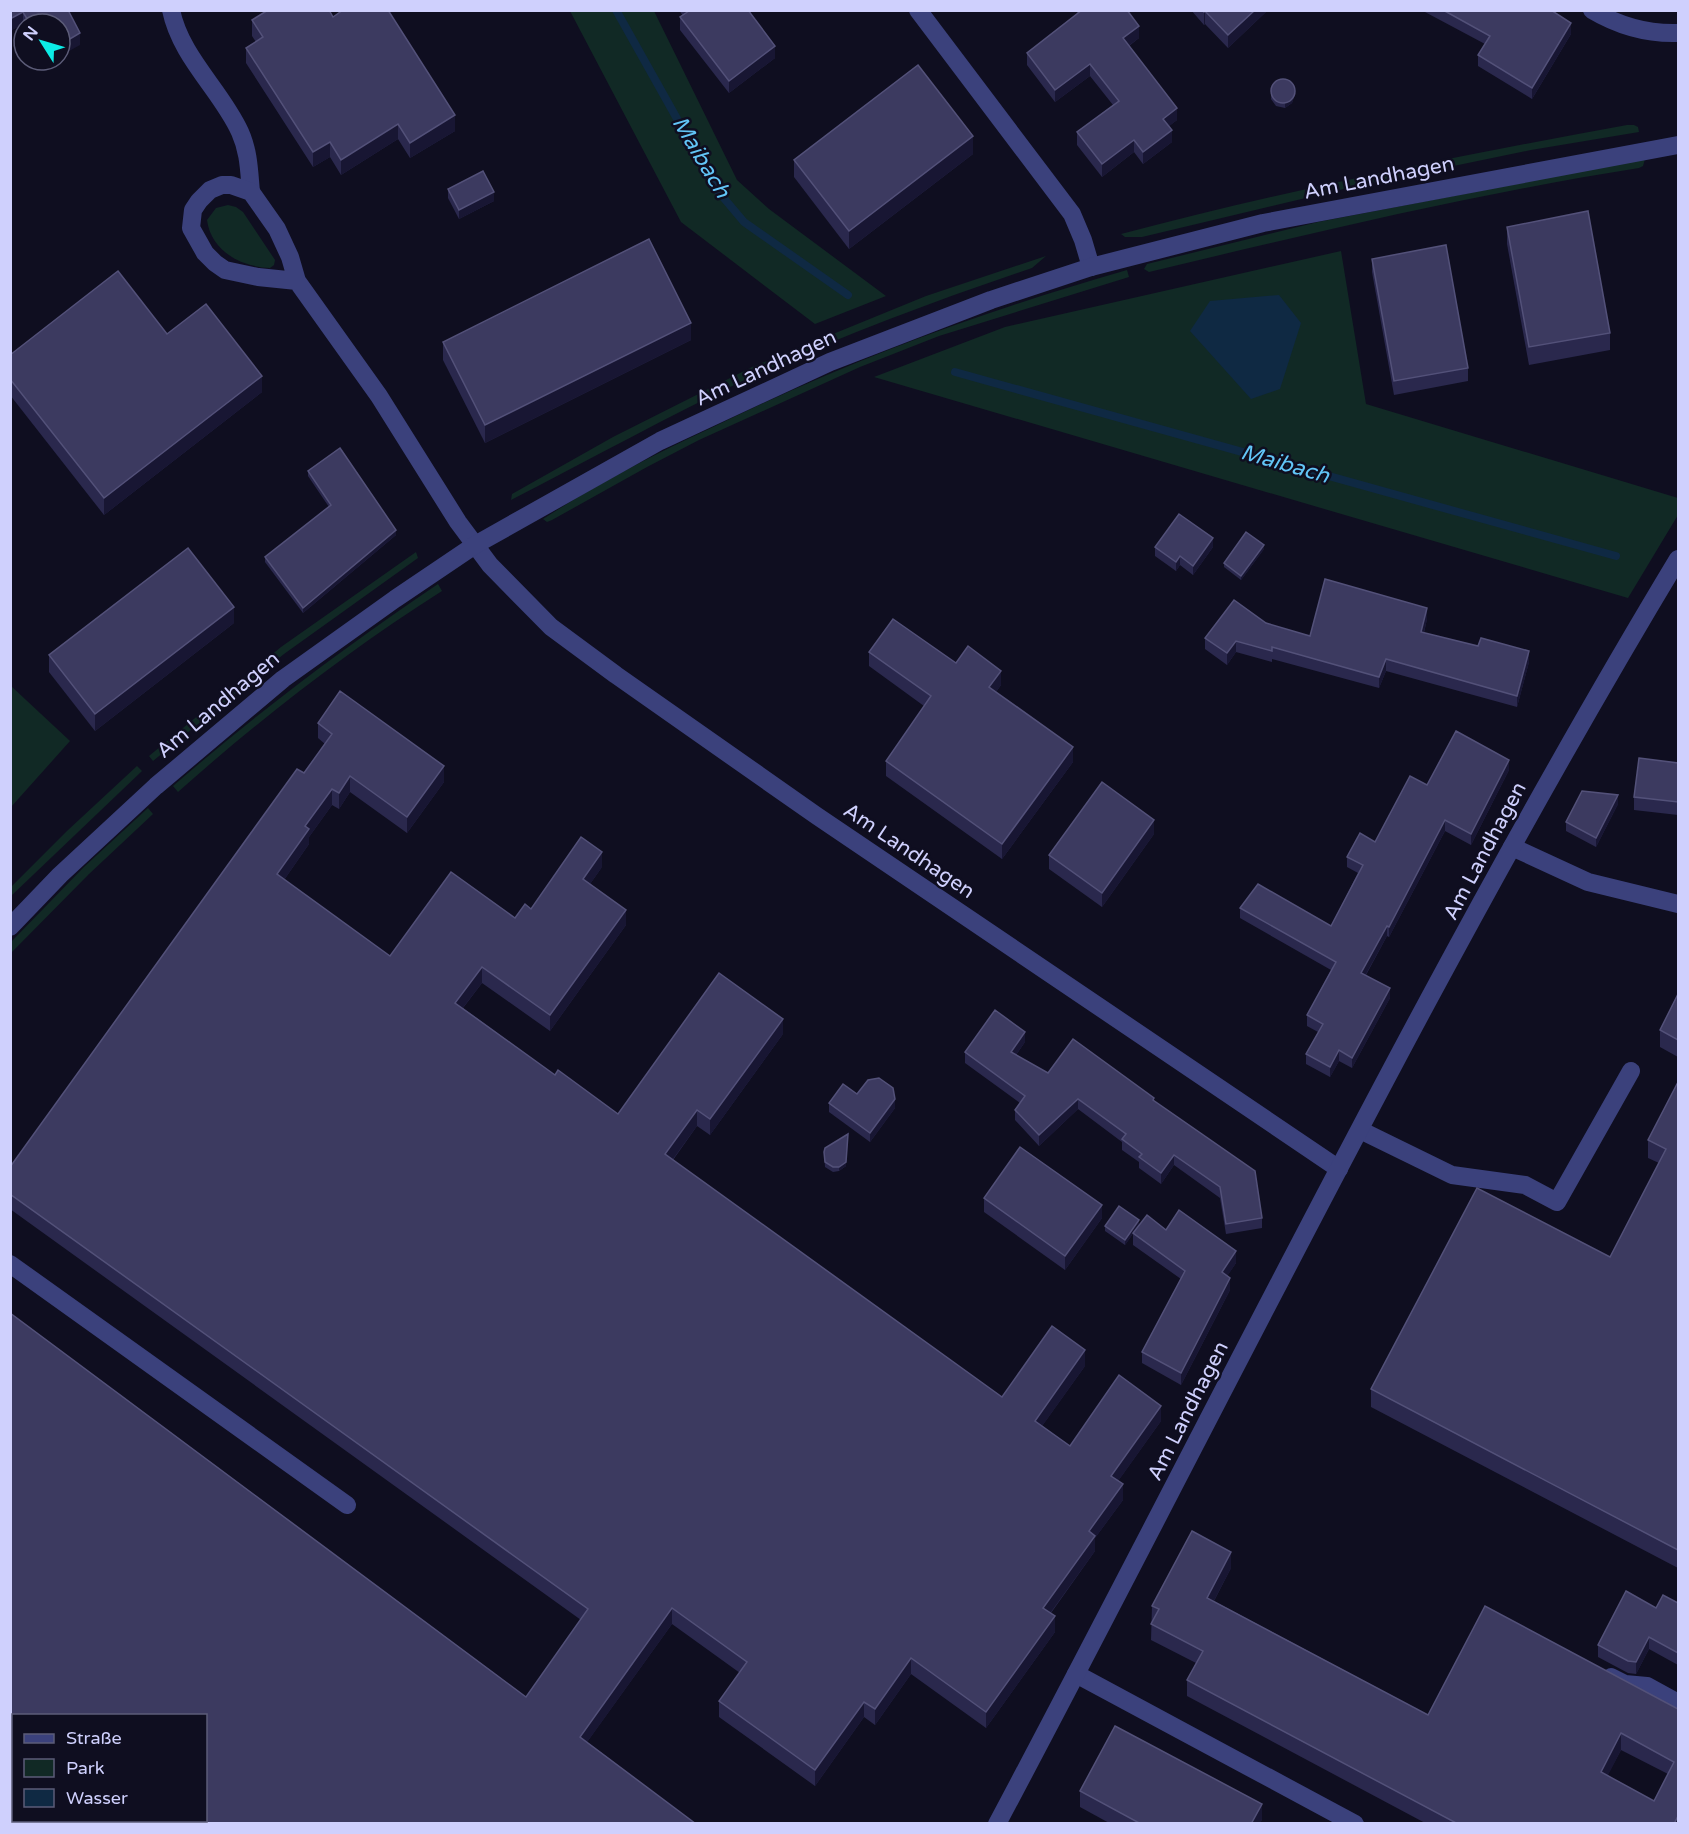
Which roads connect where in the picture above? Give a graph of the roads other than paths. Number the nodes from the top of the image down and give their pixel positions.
1 (171, 10) edge
2 (918, 10) edge
3 (1592, 10) edge
4 (1678, 33) edge
5 (1678, 145) edge
6 (250, 192) junction
7 (1090, 267) junction
8 (297, 281) junction
9 (475, 545) junction
10 (1678, 560) edge
11 (1512, 847) junction
12 (1678, 904) edge
13 (10, 927) edge
14 (1631, 1071) dead end
15 (1360, 1130) junction
16 (1339, 1169) junction
17 (10, 1264) edge
18 (347, 1505) dead end
19 (1593, 1668) edge
20 (1076, 1674) junction
21 (1678, 1703) edge
22 (997, 1824) edge
23 (1355, 1824) edge

1 - 6 street
2 - 7 street
3 - 4 street
5 - 7 street, Am Landhagen
6 - 8 street, Am Landhagen
6 - 8 street
7 - 9 street, Am Landhagen
8 - 9 street, Am Landhagen
9 - 13 street, Am Landhagen
9 - 16 street, Am Landhagen
10 - 11 street, Am Landhagen
11 - 12 street
11 - 15 street, Am Landhagen
14 - 15 street
15 - 16 street, Am Landhagen
16 - 20 street, Am Landhagen
17 - 18 street
19 - 21 street
20 - 22 street, Am Landhagen
20 - 23 street

